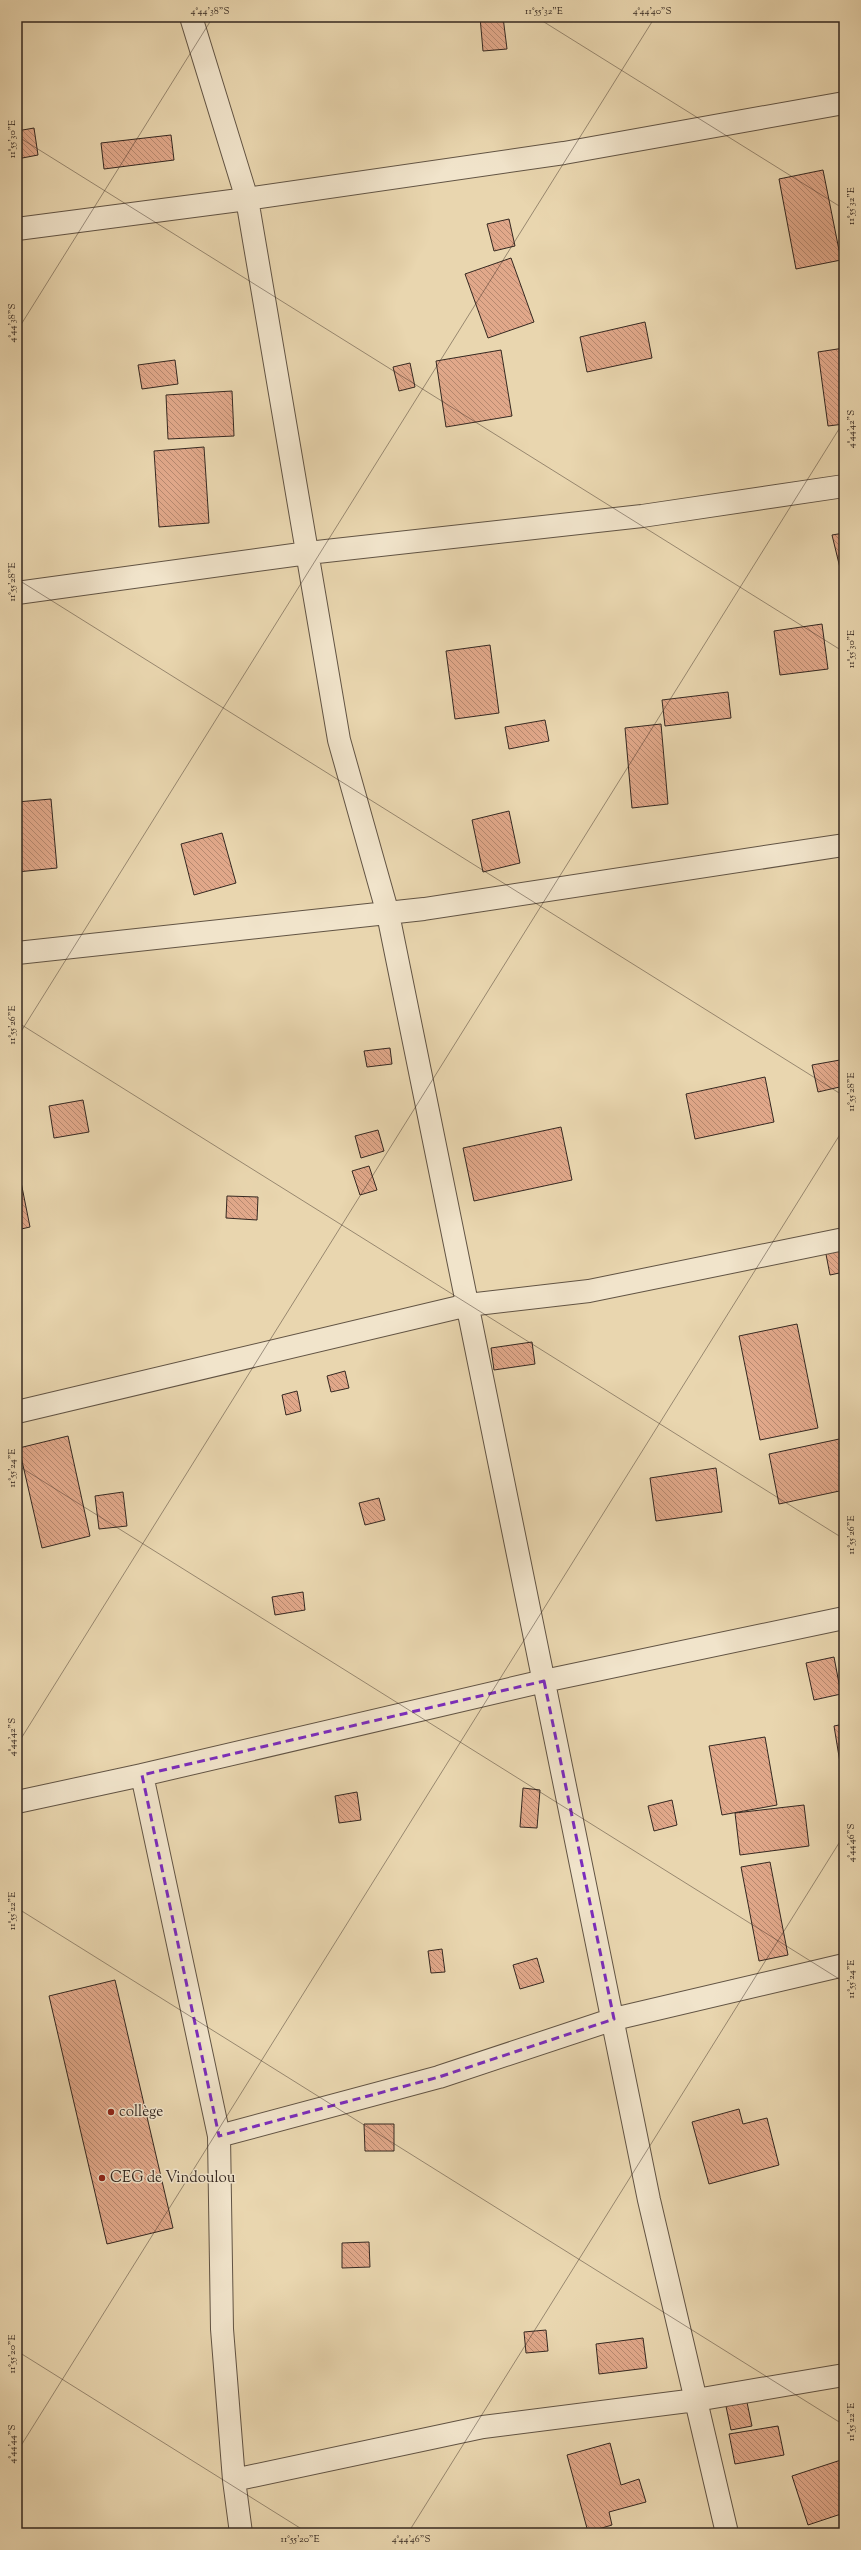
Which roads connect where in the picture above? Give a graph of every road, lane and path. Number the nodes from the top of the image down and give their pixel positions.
1 (191, 17) edge
2 (844, 103) edge
3 (247, 199) junction
4 (17, 229) edge
5 (844, 486) edge
6 (308, 553) junction
7 (17, 593) edge
8 (844, 845) edge
9 (388, 914) junction
10 (17, 953) edge
11 (844, 1239) edge
12 (468, 1305) junction
13 (17, 1412) edge
14 (844, 1618) edge
15 (544, 1681) junction
16 (142, 1775) junction
17 (17, 1802) edge
18 (844, 1965) edge
19 (614, 2019) junction
20 (219, 2136) junction
21 (844, 2375) edge
22 (696, 2400) junction
23 (234, 2480) junction
24 (241, 2533) edge
25 (727, 2533) edge

1 - 3 street
2 - 3 street
3 - 4 street
3 - 6 street
5 - 6 street
6 - 7 street
6 - 9 street
8 - 9 street
9 - 10 street
9 - 12 street
11 - 12 street
12 - 13 street
12 - 15 street
14 - 15 street
15 - 16 street
15 - 19 street
16 - 17 street
16 - 20 street
18 - 19 street
19 - 20 street
19 - 22 street
20 - 23 street
21 - 22 street
22 - 23 street
22 - 25 street
23 - 24 street

